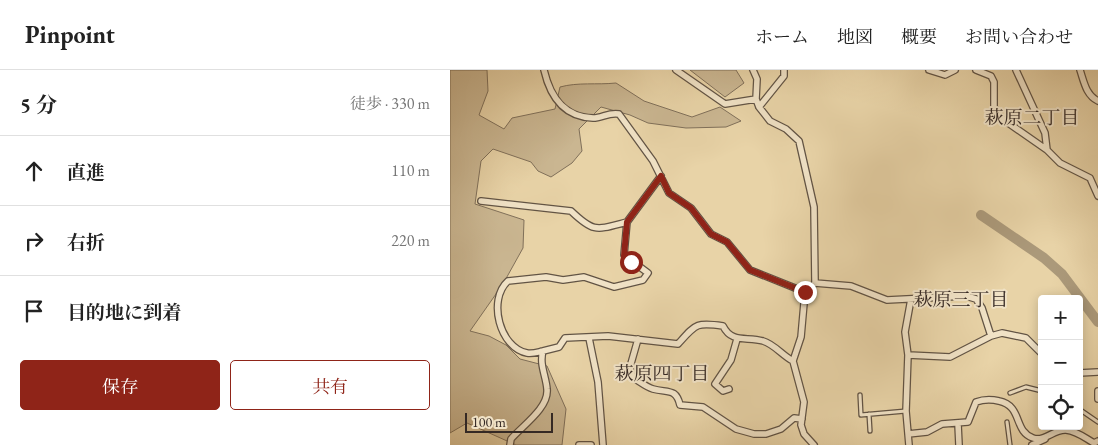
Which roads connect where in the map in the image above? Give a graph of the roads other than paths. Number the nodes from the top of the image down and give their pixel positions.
1 (544, 70) edge
2 (676, 70) edge
3 (753, 70) edge
4 (784, 70) edge
5 (929, 70) edge
6 (955, 70) edge
7 (976, 70) edge
8 (1016, 70) edge
9 (1080, 70) edge
10 (756, 99) junction
11 (1098, 100) edge
12 (759, 107) junction
13 (1047, 150) junction
14 (661, 176) junction
15 (1098, 196) edge
16 (481, 201) dead end
17 (627, 222) junction
18 (815, 282) junction
19 (805, 292) junction
20 (911, 300) junction
21 (991, 336) junction
22 (589, 338) junction
23 (638, 339) junction
24 (737, 339) junction
25 (1038, 350) edge
26 (543, 351) junction
27 (908, 355) junction
28 (793, 361) junction
29 (1098, 372) edge
30 (1083, 373) edge
31 (729, 389) dead end
32 (1038, 390) edge
33 (1098, 392) edge
34 (1010, 393) dead end
35 (860, 395) dead end
36 (1098, 400) edge
37 (906, 411) junction
38 (1083, 413) edge
39 (868, 414) junction
40 (802, 419) junction
41 (1008, 422) dead end
42 (1098, 422) edge
43 (958, 424) junction
44 (870, 431) dead end
45 (908, 434) junction
46 (1046, 437) junction
47 (1098, 441) edge
48 (510, 445) edge
49 (578, 445) edge
50 (591, 445) edge
51 (602, 445) edge
52 (814, 445) edge
53 (909, 445) edge
54 (959, 445) edge
55 (1010, 445) edge
56 (1032, 445) edge

1 - 14 street
2 - 10 street
3 - 10 street
4 - 12 street
5 - 6 street
7 - 13 street
8 - 13 street
9 - 11 street
10 - 12 street
12 - 18 street
13 - 15 street
14 - 17 street
14 - 19 street
16 - 17 street
17 - 26 street
18 - 19 street
18 - 20 street
19 - 28 street
20 - 21 street
20 - 27 street
21 - 25 street
21 - 27 street
22 - 23 street
22 - 26 street
22 - 51 street
23 - 24 street
23 - 40 street
24 - 28 street
24 - 31 street
26 - 48 street
27 - 37 street
28 - 40 street
29 - 30 street
32 - 34 lane
33 - 36 street
35 - 39 lane
37 - 39 lane
37 - 45 street
38 - 42 lane
39 - 44 lane
40 - 52 street
41 - 55 lane
43 - 45 street
43 - 46 street
43 - 54 street
45 - 53 street
46 - 47 street
46 - 56 street
49 - 50 street

